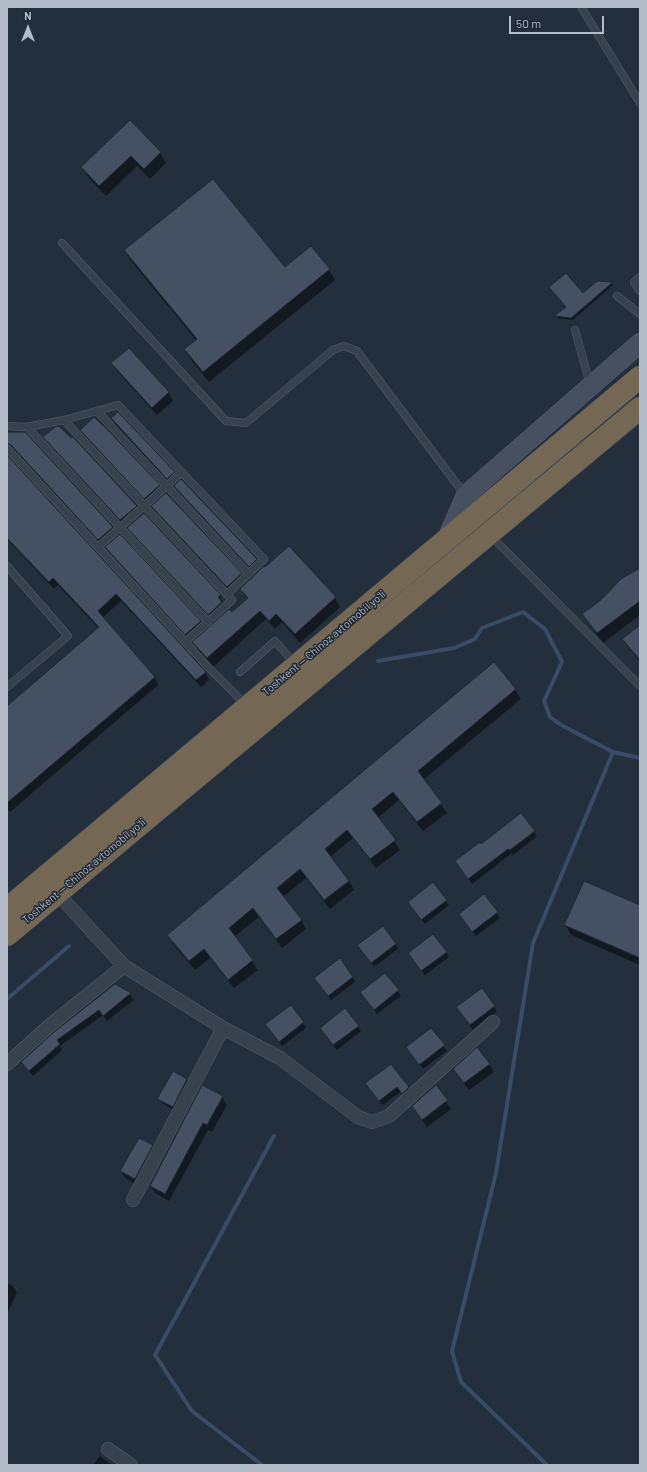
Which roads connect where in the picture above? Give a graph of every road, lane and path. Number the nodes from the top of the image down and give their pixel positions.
1 (581, 7) edge
2 (640, 103) edge
3 (62, 243) dead end
4 (640, 277) edge
5 (640, 291) edge
6 (617, 296) dead end
7 (640, 314) edge
8 (575, 330) dead end
9 (640, 343) edge
10 (640, 377) edge
11 (590, 386) junction
12 (640, 408) edge
13 (97, 411) junction
14 (64, 420) junction
15 (7, 426) edge
16 (27, 427) junction
17 (7, 448) edge
18 (182, 472) junction
19 (166, 485) junction
20 (466, 495) junction
21 (144, 505) junction
22 (120, 527) junction
23 (488, 534) junction
24 (446, 539) junction
25 (98, 547) junction
26 (7, 566) edge
27 (248, 573) junction
28 (227, 594) junction
29 (208, 622) junction
30 (185, 642) junction
31 (296, 666) junction
32 (240, 672) dead end
33 (640, 686) edge
34 (7, 687) edge
35 (247, 707) junction
36 (57, 893) junction
37 (7, 909) edge
38 (7, 935) edge
39 (124, 966) junction
40 (493, 1022) dead end
41 (223, 1028) junction
42 (7, 1064) edge
43 (132, 1200) dead end
44 (108, 1449) dead end
45 (131, 1465) edge

1 - 2 lane
3 - 20 lane
4 - 5 lane
6 - 7 lane
8 - 11 lane
9 - 11 street
10 - 24 highway, Toshkent — Chinoz avtomobil yoʻli
11 - 20 street
12 - 23 highway, Toshkent — Chinoz avtomobil yoʻli
13 - 14 lane
13 - 18 lane
13 - 19 lane
14 - 16 lane
14 - 21 lane
15 - 16 lane
16 - 22 lane
17 - 25 lane
18 - 19 lane
18 - 27 lane
19 - 21 lane
19 - 27 lane
20 - 24 street
21 - 22 lane
21 - 28 lane
22 - 25 lane
22 - 29 lane
23 - 33 lane
23 - 36 highway, Toshkent — Chinoz avtomobil yoʻli
24 - 31 highway, Toshkent — Chinoz avtomobil yoʻli
25 - 30 lane
26 - 34 lane
27 - 28 lane
28 - 29 lane
29 - 30 lane
30 - 35 lane
31 - 32 lane
31 - 35 highway, Toshkent — Chinoz avtomobil yoʻli
35 - 37 highway, Toshkent — Chinoz avtomobil yoʻli
36 - 38 highway, Toshkent — Chinoz avtomobil yoʻli
36 - 39 street
39 - 41 street
39 - 42 street
40 - 41 street
41 - 43 street
44 - 45 street

